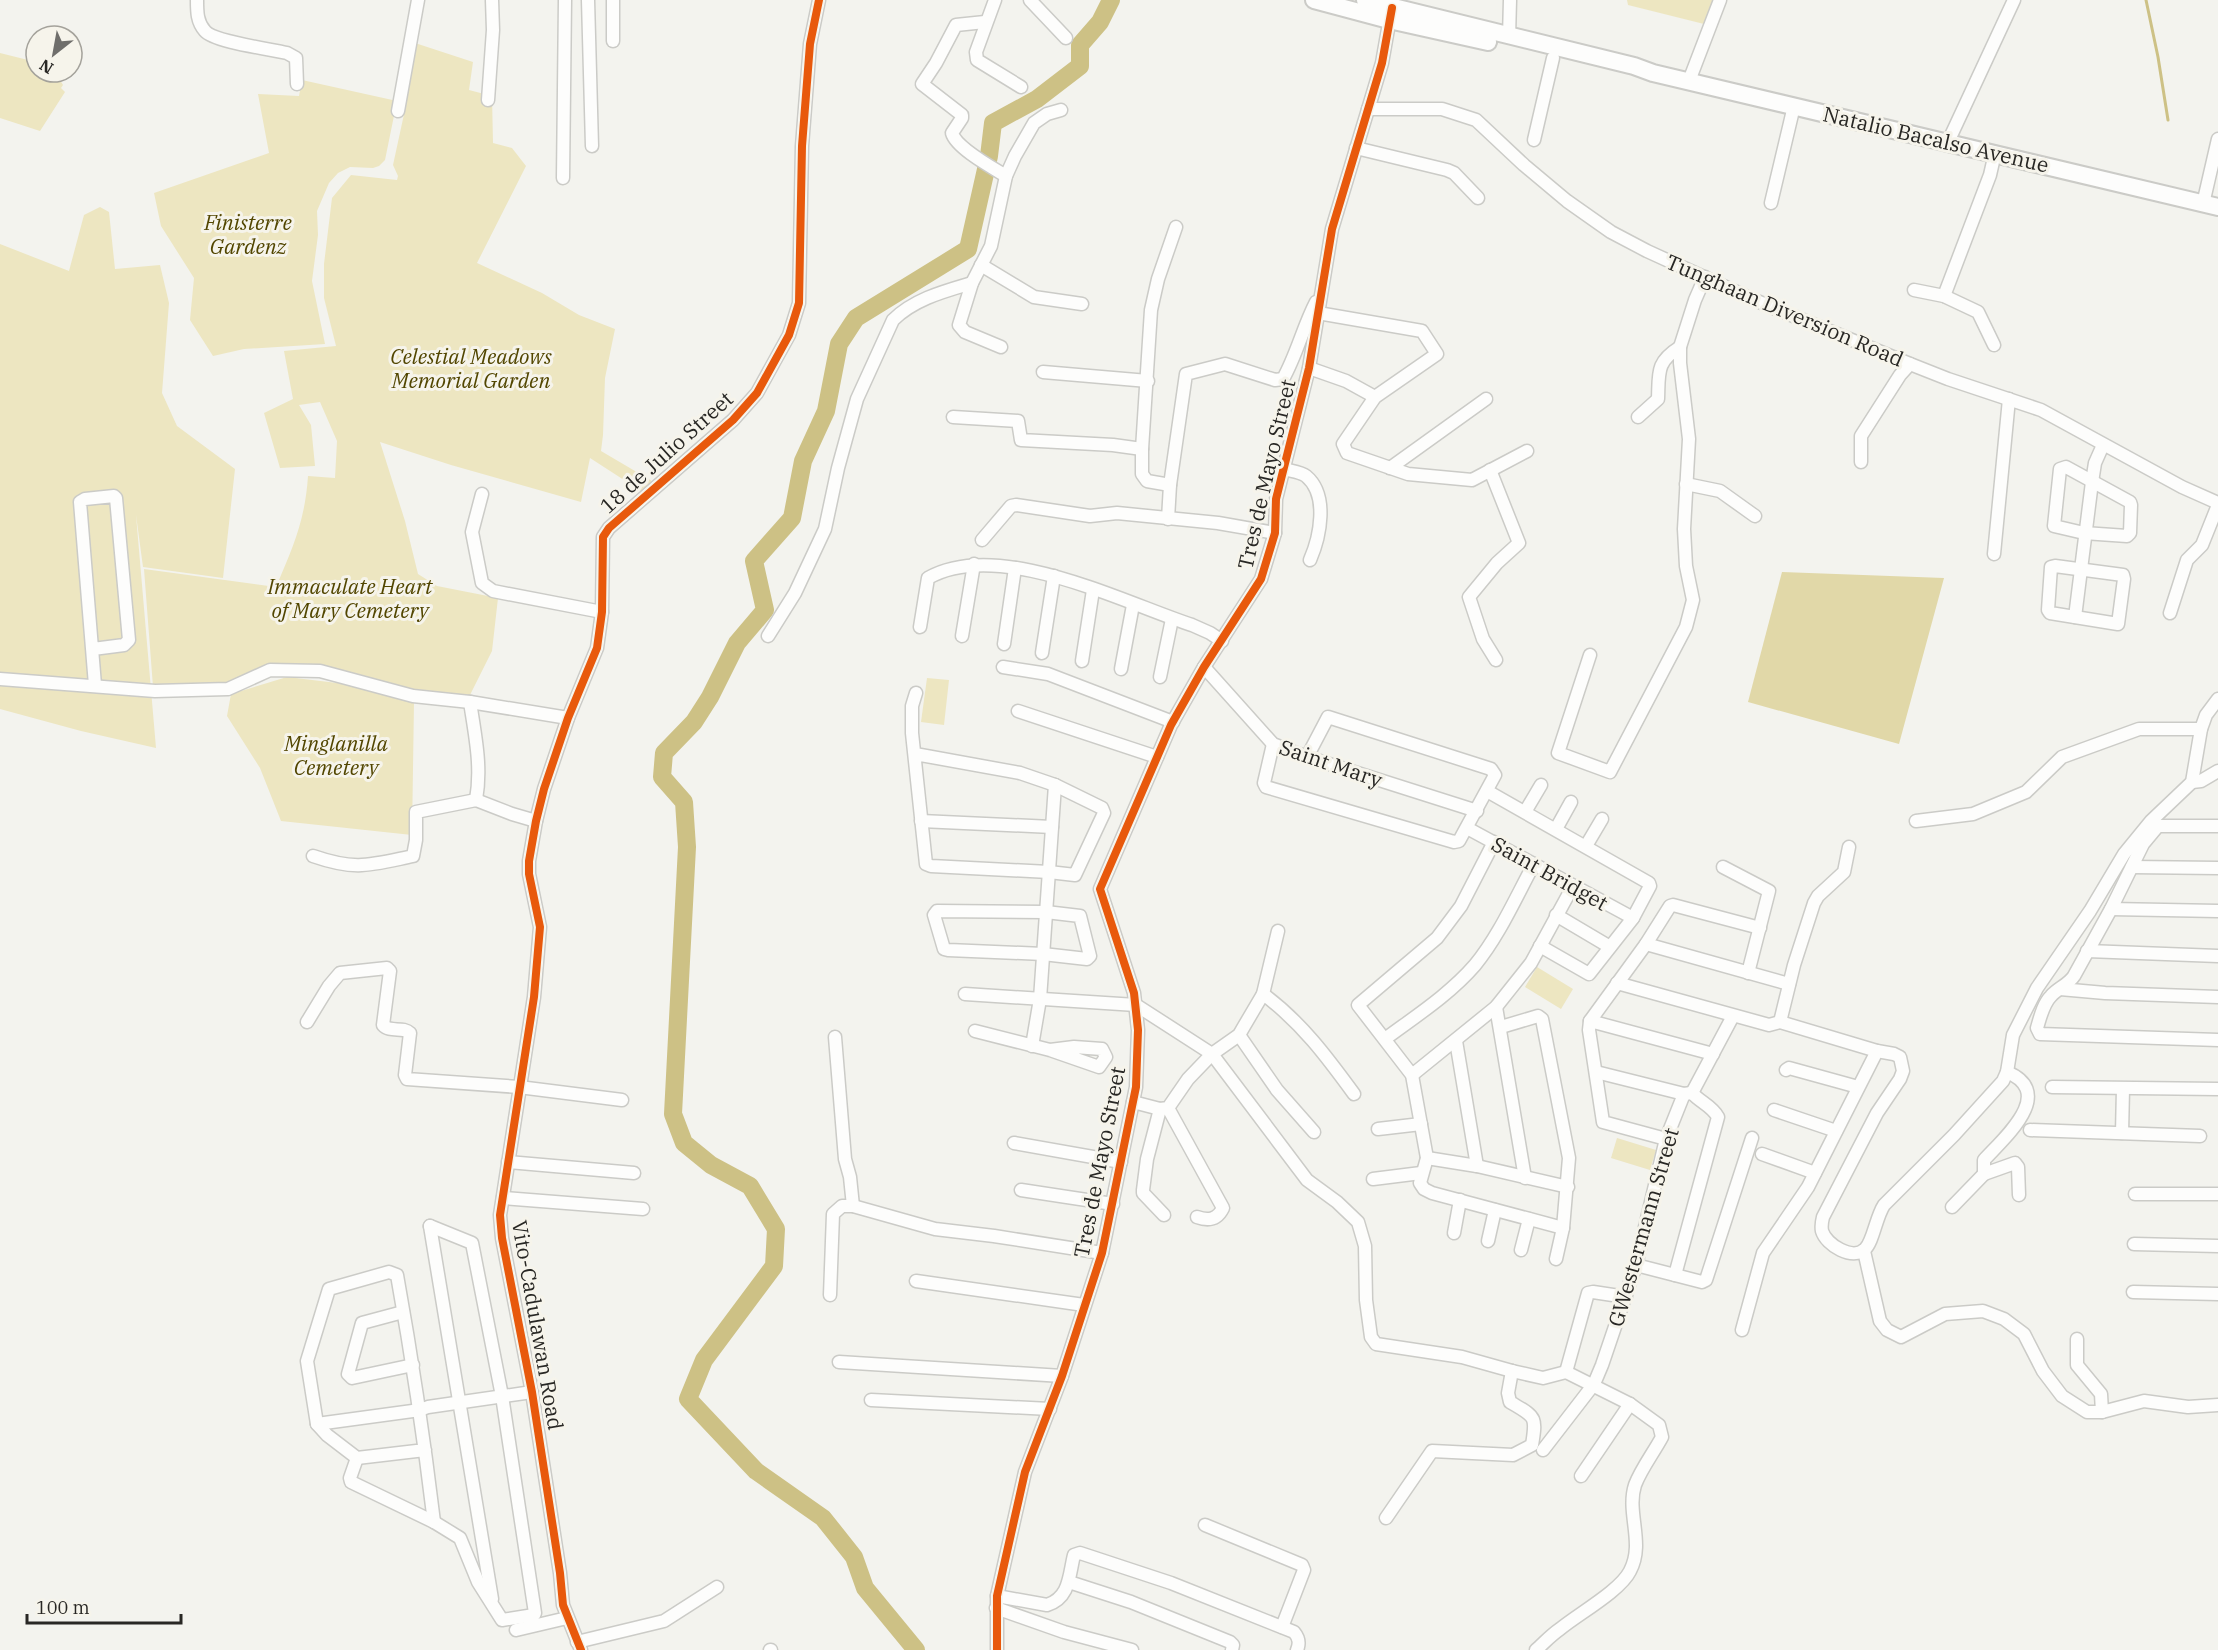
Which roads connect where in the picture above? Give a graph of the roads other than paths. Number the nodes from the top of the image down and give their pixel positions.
1 (197, 0) edge
2 (418, 0) edge
3 (492, 0) edge
4 (566, 0) edge
5 (588, 0) edge
6 (613, 0) edge
7 (819, 0) edge
8 (995, 0) edge
9 (1030, 0) edge
10 (1314, 0) edge
11 (1365, 0) edge
12 (1510, 0) edge
13 (1720, 0) edge
14 (2014, 0) edge
15 (1390, 14) junction
16 (985, 22) junction
17 (1509, 37) junction
18 (1066, 38) dead end
19 (613, 40) dead end
20 (1553, 58) junction
21 (1653, 73) junction
22 (1689, 81) junction
23 (297, 84) dead end
24 (1021, 87) dead end
25 (488, 100) dead end
26 (1794, 106) junction
27 (1368, 109) junction
28 (1060, 110) dead end
29 (398, 111) dead end
30 (2218, 139) edge
31 (1534, 140) dead end
32 (1948, 142) junction
33 (592, 146) dead end
34 (1356, 148) junction
35 (1995, 153) junction
36 (1006, 176) junction
37 (563, 178) dead end
38 (1478, 198) dead end
39 (1771, 202) dead end
40 (2210, 206) edge
41 (1176, 227) dead end
42 (981, 265) junction
43 (1705, 277) junction
44 (972, 283) junction
45 (1914, 290) dead end
46 (1322, 291) junction
47 (1944, 296) junction
48 (1082, 304) dead end
49 (1318, 313) junction
50 (1994, 345) dead end
51 (1001, 347) dead end
52 (1680, 347) junction
53 (1910, 364) junction
54 (1309, 368) junction
55 (1043, 372) dead end
56 (1148, 381) junction
57 (1375, 397) junction
58 (1486, 399) dead end
59 (2009, 399) junction
60 (953, 417) dead end
61 (1638, 417) dead end
62 (2103, 445) junction
63 (1142, 449) junction
64 (1527, 451) dead end
65 (1861, 462) dead end
66 (1390, 468) junction
67 (1284, 469) junction
68 (1490, 471) junction
69 (2092, 482) junction
70 (1686, 484) junction
71 (1170, 485) junction
72 (482, 494) dead end
73 (2218, 504) edge
74 (1755, 516) dead end
75 (1168, 519) junction
76 (1275, 533) junction
77 (2084, 533) junction
78 (982, 540) dead end
79 (1994, 554) dead end
80 (1310, 560) dead end
81 (974, 564) junction
82 (1015, 568) junction
83 (2082, 568) junction
84 (1054, 576) junction
85 (1093, 590) junction
86 (1133, 605) junction
87 (602, 612) junction
88 (2170, 613) dead end
89 (2075, 616) junction
90 (1172, 619) junction
91 (920, 627) dead end
92 (768, 636) dead end
93 (962, 636) dead end
94 (1222, 641) junction
95 (1004, 644) dead end
96 (93, 649) junction
97 (1042, 653) dead end
98 (1590, 655) dead end
99 (1496, 660) dead end
100 (1082, 661) dead end
101 (1003, 667) dead end
102 (1121, 669) dead end
103 (1208, 671) junction
104 (1160, 677) dead end
105 (0, 679) edge
106 (95, 685) junction
107 (916, 693) dead end
108 (2218, 699) edge
109 (470, 702) junction
110 (1018, 711) dead end
111 (568, 718) junction
112 (1173, 722) junction
113 (2201, 729) junction
114 (1273, 744) junction
115 (915, 754) junction
116 (1307, 757) junction
117 (1157, 758) junction
118 (2218, 771) edge
119 (2192, 782) junction
120 (1055, 784) junction
121 (1541, 784) dead end
122 (1487, 791) junction
123 (476, 800) junction
124 (1572, 802) dead end
125 (1477, 811) junction
126 (1525, 812) junction
127 (1602, 819) dead end
128 (536, 821) junction
129 (921, 821) junction
130 (1916, 821) dead end
131 (2218, 826) edge
132 (1052, 827) junction
133 (1467, 828) junction
134 (1556, 829) junction
135 (1494, 842) junction
136 (1586, 846) junction
137 (1849, 847) dead end
138 (313, 856) dead end
139 (529, 861) joint
140 (1534, 864) junction
141 (1722, 867) dead end
142 (2132, 867) junction
143 (2218, 868) edge
144 (1049, 872) junction
145 (1573, 886) junction
146 (2111, 909) junction
147 (1046, 912) junction
148 (2218, 912) edge
149 (1556, 915) junction
150 (1633, 918) junction
151 (1760, 928) junction
152 (1278, 931) dead end
153 (1646, 944) junction
154 (1540, 946) junction
155 (1611, 947) junction
156 (2087, 951) junction
157 (1043, 954) junction
158 (2218, 956) edge
159 (1748, 973) junction
160 (1617, 983) junction
161 (1789, 984) junction
162 (2060, 989) junction
163 (965, 994) dead end
164 (1263, 994) junction
165 (2218, 997) edge
166 (1040, 999) junction
167 (1136, 1005) junction
168 (1496, 1007) junction
169 (1733, 1016) junction
170 (1590, 1021) junction
171 (307, 1022) dead end
172 (1780, 1022) junction
173 (1501, 1027) junction
174 (975, 1031) dead end
175 (1239, 1035) junction
176 (835, 1037) dead end
177 (1385, 1039) junction
178 (2218, 1040) edge
179 (1456, 1041) junction
180 (1032, 1046) junction
181 (1050, 1050) dead end
182 (1877, 1051) junction
183 (1212, 1054) junction
184 (1713, 1054) junction
185 (1786, 1070) dead end
186 (1596, 1072) junction
187 (2007, 1072) junction
188 (1412, 1075) junction
189 (519, 1087) junction
190 (1858, 1087) junction
191 (2052, 1087) dead end
192 (2122, 1089) junction
193 (2218, 1089) edge
194 (1688, 1093) junction
195 (1354, 1094) dead end
196 (622, 1100) dead end
197 (1134, 1102) junction
198 (1164, 1109) junction
199 (1774, 1110) dead end
200 (1421, 1124) junction
201 (1378, 1129) dead end
202 (2030, 1130) dead end
203 (1836, 1131) junction
204 (1314, 1132) dead end
205 (2122, 1133) junction
206 (2200, 1136) dead end
207 (1752, 1138) dead end
208 (1666, 1139) junction
209 (1014, 1143) dead end
210 (1762, 1154) dead end
211 (1426, 1158) junction
212 (508, 1162) junction
213 (1121, 1162) junction
214 (1477, 1166) junction
215 (634, 1173) dead end
216 (1421, 1173) junction
217 (1815, 1173) junction
218 (1984, 1174) junction
219 (1525, 1178) junction
220 (1373, 1179) dead end
221 (1568, 1187) junction
222 (1021, 1190) dead end
223 (2135, 1194) dead end
224 (2218, 1194) edge
225 (2019, 1195) dead end
226 (503, 1198) junction
227 (1460, 1200) junction
228 (1113, 1204) junction
229 (853, 1206) junction
230 (1952, 1207) dead end
231 (643, 1209) dead end
232 (1495, 1210) junction
233 (1164, 1215) dead end
234 (1197, 1217) dead end
235 (1529, 1219) junction
236 (1563, 1228) junction
237 (1454, 1233) dead end
238 (1488, 1241) dead end
239 (2134, 1244) dead end
240 (2218, 1246) edge
241 (1521, 1250) dead end
242 (1864, 1251) junction
243 (1102, 1252) junction
244 (1556, 1259) dead end
245 (1636, 1265) junction
246 (1675, 1275) junction
247 (916, 1281) dead end
248 (2133, 1292) dead end
249 (2218, 1294) edge
250 (830, 1295) dead end
251 (1626, 1297) junction
252 (1084, 1305) junction
253 (403, 1312) junction
254 (1742, 1330) dead end
255 (2077, 1339) dead end
256 (839, 1362) dead end
257 (413, 1365) junction
258 (1512, 1371) junction
259 (1566, 1372) junction
260 (1062, 1376) junction
261 (1594, 1384) junction
262 (533, 1396) junction
263 (502, 1400) junction
264 (871, 1400) dead end
265 (1630, 1404) junction
266 (461, 1405) junction
267 (2218, 1405) edge
268 (1050, 1409) junction
269 (420, 1410) junction
270 (2102, 1412) junction
271 (317, 1424) junction
272 (425, 1450) junction
273 (1543, 1450) dead end
274 (357, 1458) junction
275 (1581, 1476) dead end
276 (1386, 1518) dead end
277 (434, 1522) junction
278 (1205, 1525) dead end
279 (1069, 1582) junction
280 (717, 1587) dead end
281 (996, 1602) junction
282 (493, 1603) junction
283 (567, 1618) junction
284 (1282, 1627) junction
285 (516, 1630) dead end
286 (579, 1646) edge
287 (997, 1650) edge
288 (1132, 1650) edge
289 (1232, 1650) edge
290 (1297, 1650) edge
291 (1536, 1650) edge

1 - 23 street
2 - 29 street
3 - 25 street
4 - 37 street
5 - 33 street
6 - 19 street
7 - 87 street, 18 de Julio Street
8 - 16 street
9 - 18 street
10 - 15 highway, Natalio Bacalso Avenue
11 - 15 highway, Natalio Bacalso Avenue
12 - 17 street
13 - 22 street
14 - 32 street
15 - 17 highway, Natalio Bacalso Avenue
15 - 20 highway, Natalio Bacalso Avenue
15 - 27 street, Tres de Mayo Street
16 - 24 street
16 - 36 street
17 - 21 highway, Natalio Bacalso Avenue
20 - 21 highway, Natalio Bacalso Avenue
20 - 31 street
21 - 22 highway, Natalio Bacalso Avenue
22 - 26 highway, Natalio Bacalso Avenue
26 - 32 highway, Natalio Bacalso Avenue
26 - 39 street
27 - 34 street, Tres de Mayo Street
27 - 43 street, Tunghaan Diversion Road
28 - 36 street
30 - 40 street
32 - 35 highway, Natalio Bacalso Avenue
34 - 38 street
34 - 46 street, Tres de Mayo Street
35 - 40 highway, Natalio Bacalso Avenue
35 - 47 street
36 - 42 street
41 - 56 street
42 - 44 street
42 - 48 street
43 - 52 street
43 - 53 street, Tunghaan Diversion Road
44 - 51 street
44 - 92 street
45 - 47 street
46 - 49 street, Tres de Mayo Street
46 - 71 street
47 - 50 street
49 - 54 street, Tres de Mayo Street
49 - 57 street
52 - 61 street
52 - 70 street
53 - 59 street, Tunghaan Diversion Road
53 - 65 street
54 - 57 street
54 - 67 street, Tres de Mayo Street
55 - 56 street
56 - 63 street
57 - 66 street
58 - 66 street
59 - 62 street, Tunghaan Diversion Road
59 - 79 street
60 - 63 street
62 - 69 street
62 - 73 street, Tunghaan Diversion Road
63 - 71 street
64 - 68 street
66 - 68 street
67 - 76 street, Tres de Mayo Street
67 - 80 street
68 - 99 street
69 - 77 street
69 - 77 street
69 - 77 street
70 - 74 street
70 - 98 street
71 - 75 street
72 - 87 street
73 - 88 street
75 - 76 street
75 - 78 street
76 - 94 street, Tres de Mayo Street
77 - 83 street
81 - 82 street
81 - 91 street
81 - 93 street
82 - 84 street
82 - 95 street
83 - 89 street
83 - 89 street
83 - 89 street
84 - 85 street
84 - 97 street
85 - 86 street
85 - 100 street
86 - 90 street
86 - 102 street
87 - 111 street, 18 de Julio Street
90 - 94 street
90 - 104 street
94 - 103 street, Tres de Mayo Street
96 - 96 street
96 - 106 street
101 - 112 street
103 - 112 street, Tres de Mayo Street
103 - 114 street, Saint Mary
105 - 106 street
106 - 109 street
107 - 115 street
108 - 113 street
109 - 111 street
109 - 123 street
110 - 117 street
111 - 128 street, 18 de Julio Street
112 - 117 street, Tres de Mayo Street
113 - 119 street
113 - 130 street
114 - 116 street, Saint Mary
114 - 133 street
115 - 120 street
115 - 129 street
116 - 122 street
116 - 125 street, Saint Mary
117 - 167 street, Tres de Mayo Street
118 - 119 street
119 - 187 street
120 - 132 street
120 - 144 street
121 - 126 street
122 - 125 street
122 - 126 street
123 - 128 street
123 - 138 street
124 - 134 street
125 - 133 street
126 - 134 street
127 - 136 street
128 - 139 street, 18 de Julio Street
129 - 132 street
129 - 144 street
131 - 142 street
132 - 144 street
133 - 135 street, Saint Bridget
134 - 136 street
135 - 140 street, Saint Bridget
135 - 177 street
136 - 150 street
137 - 161 street
139 - 189 street, Vito-Cadulawan Road
140 - 145 street, Saint Bridget
140 - 177 street
141 - 151 street
142 - 143 street
142 - 146 street
144 - 147 street
145 - 149 street
145 - 150 street, Saint Bridget
146 - 148 street
146 - 156 street
147 - 157 street
147 - 157 street
147 - 157 street
149 - 154 street
149 - 155 street
150 - 155 street
151 - 153 street
151 - 159 street
152 - 164 street
153 - 159 street
153 - 160 street
154 - 155 street
154 - 168 street
156 - 158 street
156 - 162 street
157 - 166 street
159 - 161 street
160 - 169 street
160 - 170 street
161 - 172 street
162 - 165 street
162 - 178 street
163 - 166 street
164 - 175 street
164 - 195 street
166 - 167 street
166 - 180 street
167 - 183 street
167 - 197 street, Tres de Mayo Street
168 - 173 street
168 - 179 street
169 - 172 street
169 - 184 street, GWestermann Street
170 - 184 street
170 - 186 street
171 - 189 street
172 - 182 street
173 - 219 street
173 - 221 street
174 - 180 street
175 - 183 street
175 - 204 street
176 - 229 street
177 - 188 street
179 - 188 street
179 - 214 street
180 - 181 street
182 - 190 street
182 - 242 street
183 - 198 street
183 - 258 street
184 - 194 street, GWestermann Street
185 - 190 street
186 - 194 street
186 - 208 street
187 - 218 street
187 - 242 street
188 - 200 street
189 - 196 street
189 - 212 street, Vito-Cadulawan Road
190 - 203 street
191 - 192 street
192 - 193 street
192 - 205 street
194 - 208 street, GWestermann Street
194 - 246 street
197 - 198 street
197 - 213 street, Tres de Mayo Street
198 - 233 street
198 - 234 street
199 - 203 street
200 - 201 street
200 - 211 street
202 - 205 street
203 - 217 street
205 - 206 street
207 - 246 street
208 - 245 street, GWestermann Street
209 - 213 street
210 - 217 street
211 - 214 street
211 - 216 street
212 - 215 street
212 - 226 street, Vito-Cadulawan Road
213 - 228 street, Tres de Mayo Street
214 - 219 street
216 - 220 street
216 - 227 street
217 - 254 street
218 - 225 street
218 - 230 street
219 - 221 street
221 - 236 street
222 - 228 street
223 - 224 street
226 - 231 street
226 - 262 street, Vito-Cadulawan Road
227 - 232 street
227 - 237 street
228 - 243 street, Tres de Mayo Street
229 - 243 street
229 - 250 street
232 - 235 street
232 - 238 street
235 - 236 street
235 - 241 street
236 - 244 street
239 - 240 street
242 - 270 street
243 - 252 street, Tres de Mayo Street
245 - 246 street
245 - 251 street, GWestermann Street
247 - 252 street
248 - 249 street
251 - 259 street
251 - 261 street, GWestermann Street
252 - 260 street, Tres de Mayo Street
253 - 257 street
253 - 257 street
253 - 271 street
255 - 270 street
256 - 260 street
257 - 269 street
258 - 259 street
258 - 276 street
259 - 261 street
260 - 268 street, Tres de Mayo Street
261 - 265 street
261 - 273 street, GWestermann Street
262 - 263 street
262 - 283 street, Vito-Cadulawan Road
263 - 266 street
263 - 266 street
263 - 282 street
264 - 268 street
265 - 275 street
265 - 291 street
266 - 269 street
266 - 282 street
267 - 270 street
268 - 281 street, Tres de Mayo Street
269 - 271 street
269 - 272 street
271 - 274 street
272 - 274 street
272 - 277 street
274 - 277 street
277 - 282 street
278 - 284 street
279 - 281 street
279 - 284 street
279 - 289 street
280 - 286 street
281 - 287 street, Tres de Mayo Street
281 - 288 street
283 - 285 street
283 - 286 street, Vito-Cadulawan Road
284 - 290 street

